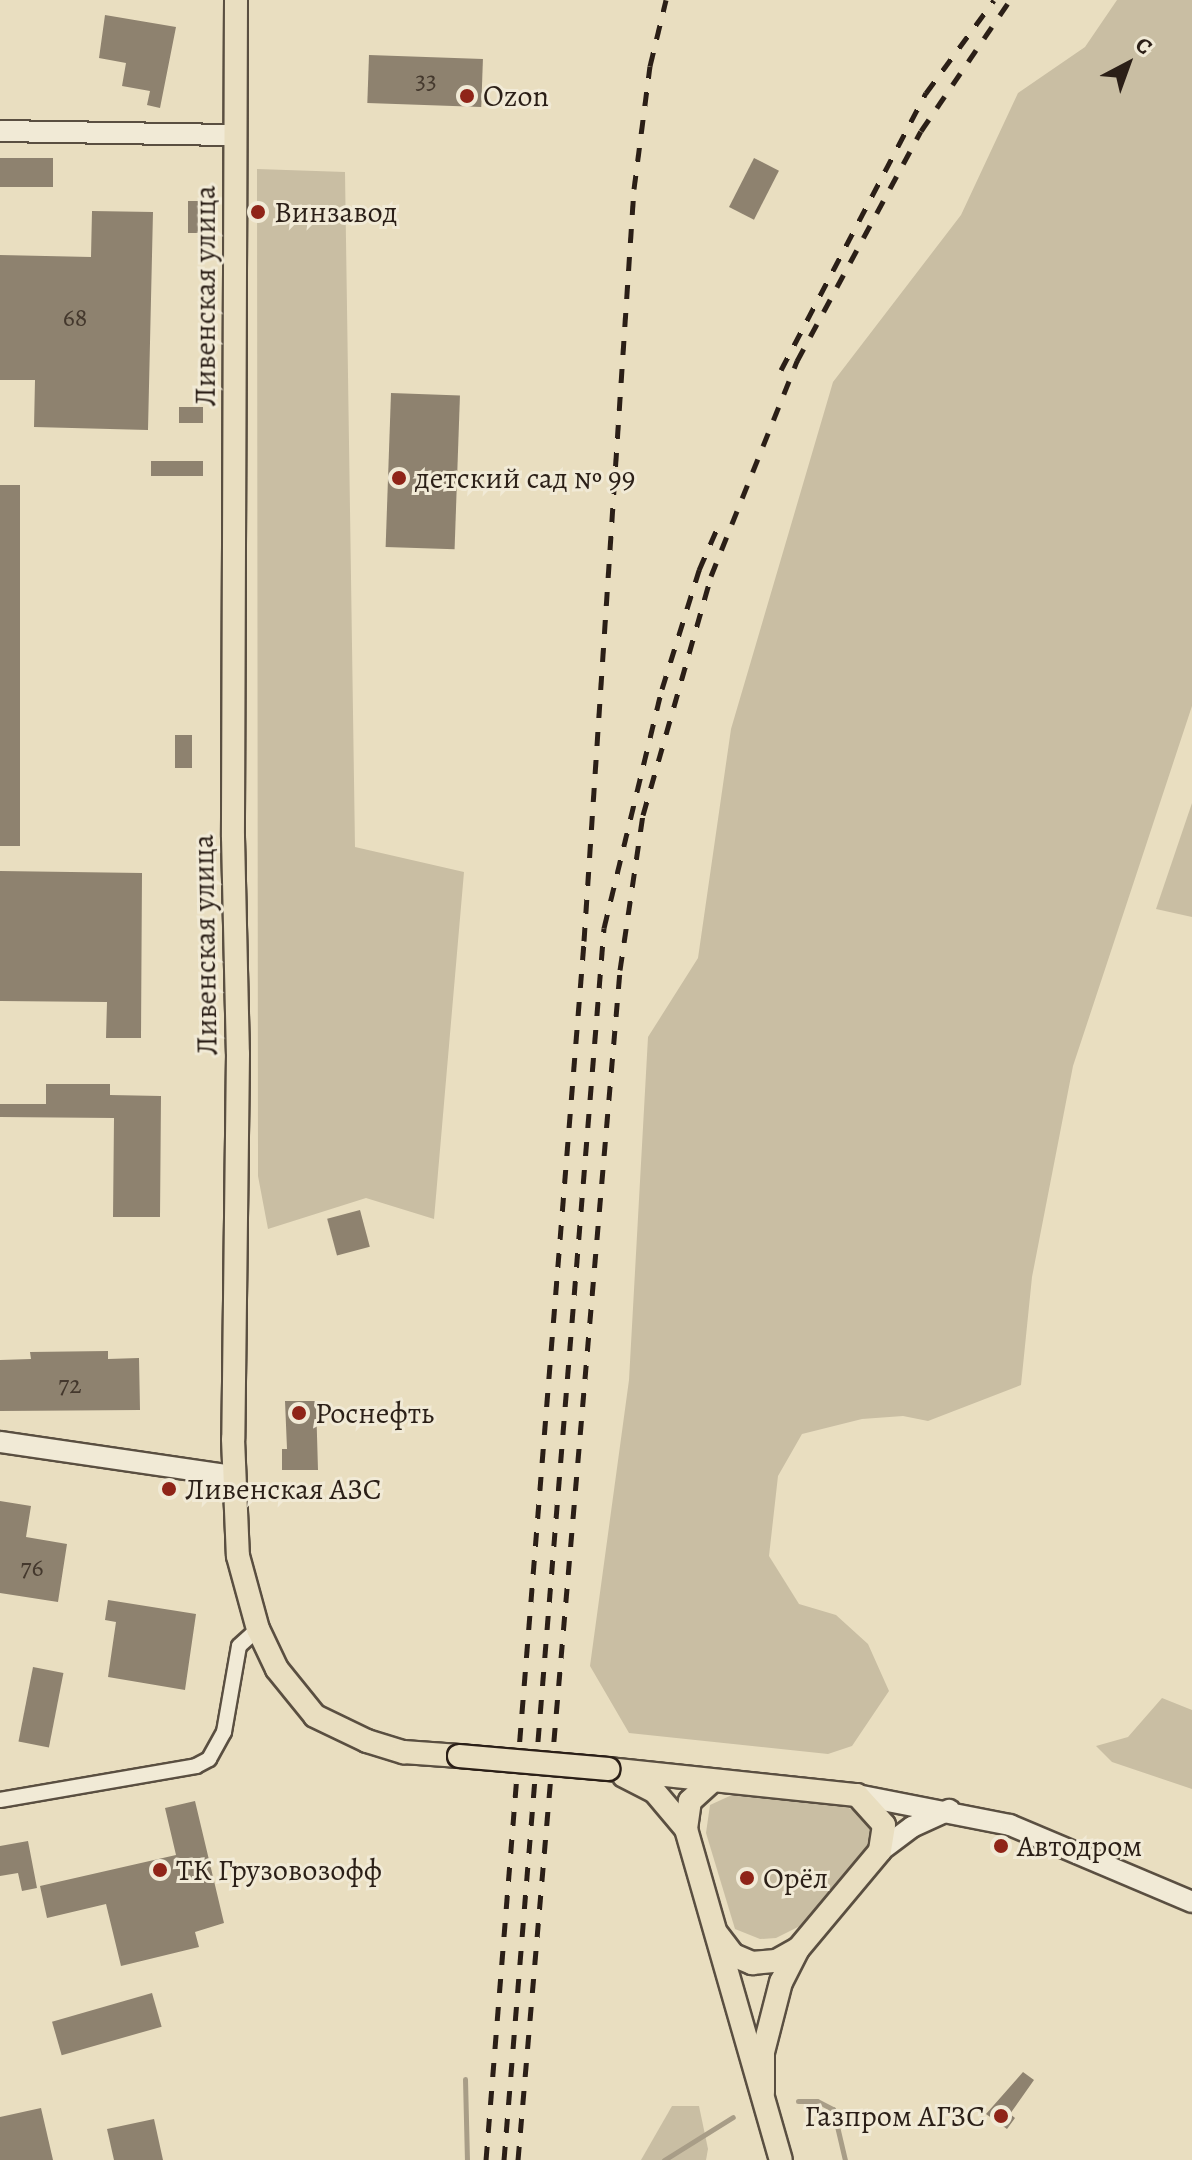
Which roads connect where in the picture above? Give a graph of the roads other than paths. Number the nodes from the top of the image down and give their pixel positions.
1 (236, 0) edge
2 (0, 131) edge
3 (235, 135) junction
4 (0, 1442) edge
5 (233, 1476) junction
6 (258, 1629) junction
7 (608, 1769) junction
8 (712, 1781) junction
9 (857, 1795) junction
10 (0, 1800) edge
11 (949, 1810) junction
12 (686, 1829) junction
13 (880, 1851) junction
14 (1192, 1902) edge
15 (714, 1930) junction
16 (798, 1949) junction
17 (763, 2092) junction
18 (781, 2160) edge

1 - 3 main road, Ливенская улица
2 - 3 street
3 - 5 main road, Ливенская улица
4 - 5 street
5 - 6 main road, Ливенская улица
6 - 7 main road, Ливенская улица, bridge
6 - 10 street
7 - 8 main road, Ливенская улица
7 - 12 main road
8 - 9 main road
8 - 12 main road
9 - 11 street
9 - 13 main road
11 - 13 street
11 - 14 street
12 - 15 main road
13 - 16 main road
15 - 16 main road
15 - 17 main road
16 - 17 main road
17 - 18 main road

